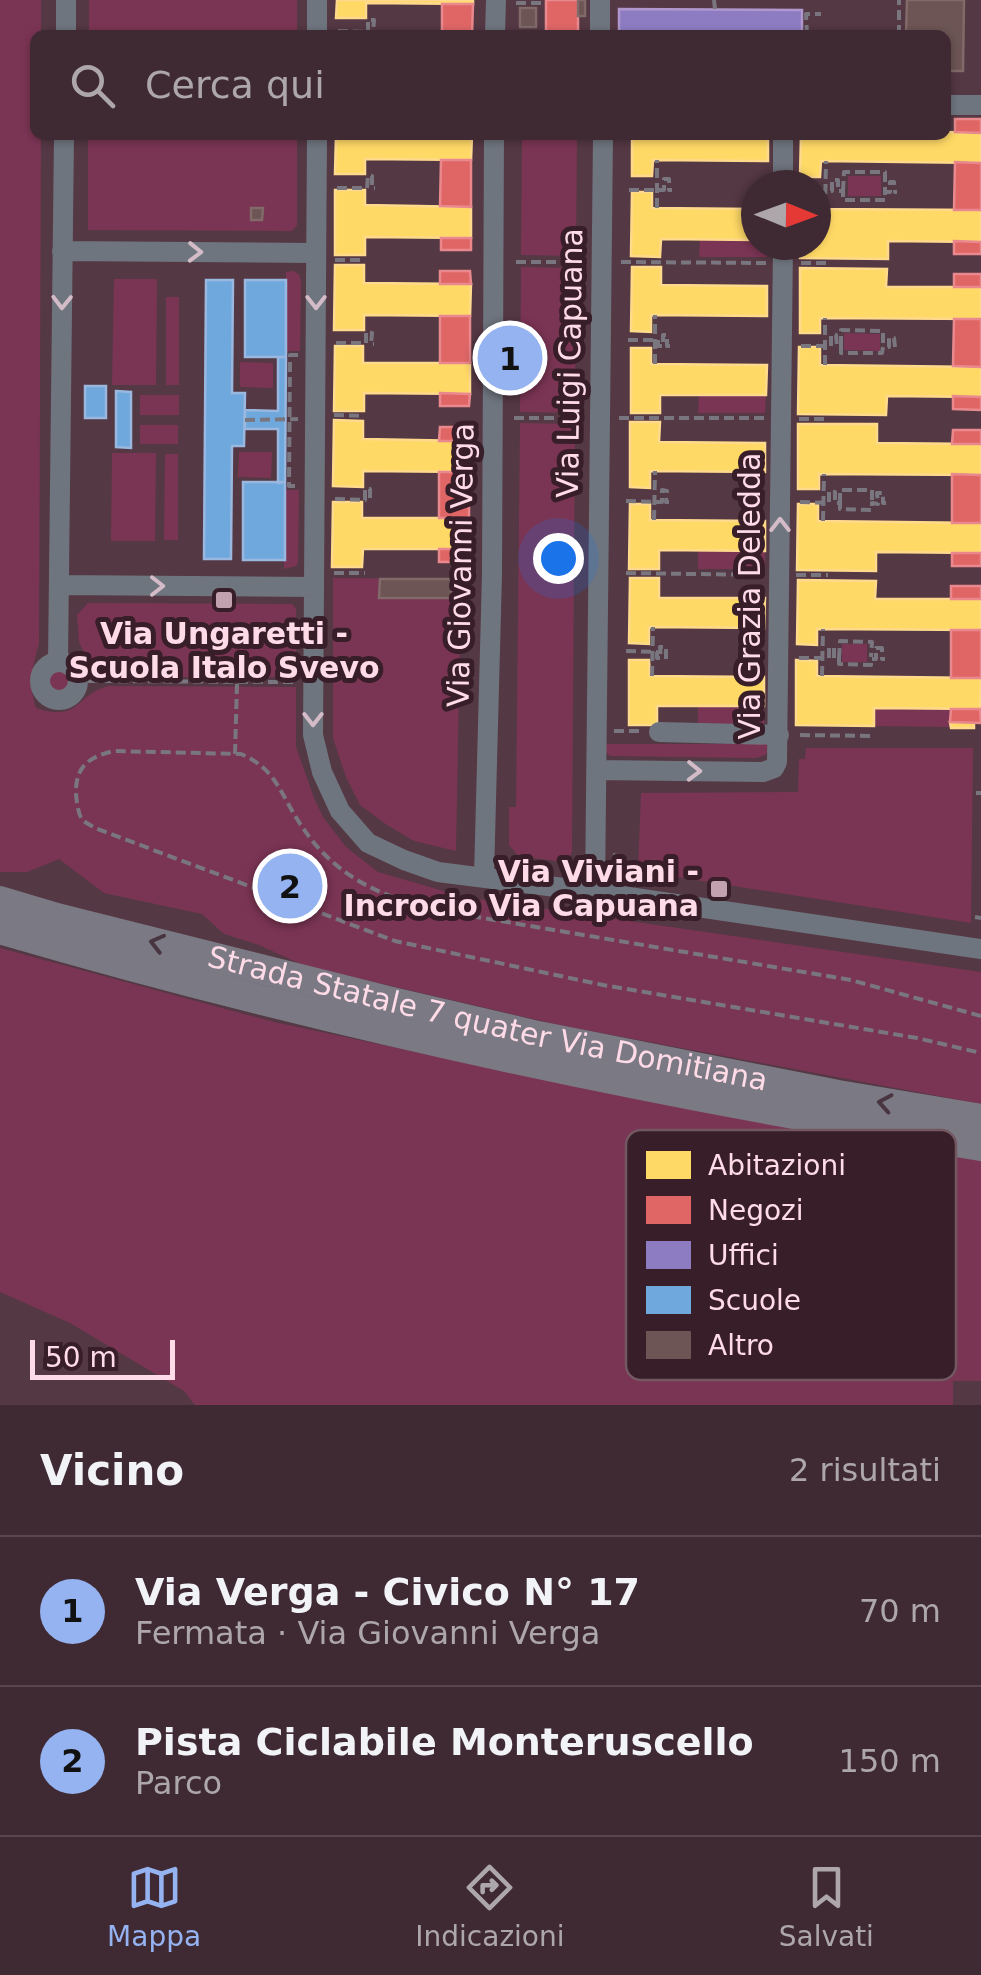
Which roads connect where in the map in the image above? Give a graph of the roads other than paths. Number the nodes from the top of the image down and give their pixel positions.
1 (66, 0) edge
2 (318, 0) edge
3 (600, 0) edge
4 (506, 1) edge
5 (66, 30) edge
6 (324, 30) edge
7 (497, 30) edge
8 (600, 30) edge
9 (951, 105) edge
10 (981, 105) edge
11 (64, 140) edge
12 (317, 140) edge
13 (494, 140) edge
14 (602, 140) edge
15 (784, 140) edge
16 (783, 170) edge
17 (62, 251) junction
18 (324, 257) junction
19 (783, 260) edge
20 (322, 580) junction
21 (60, 585) junction
22 (58, 662) dead end
23 (659, 732) dead end
24 (786, 735) junction
25 (596, 770) junction
26 (484, 876) junction
27 (595, 892) junction
28 (0, 901) edge
29 (0, 929) edge
30 (981, 948) edge
31 (981, 1119) edge
32 (889, 1130) edge
33 (956, 1142) edge
34 (981, 1146) edge

1 - 5 street
2 - 6 street
3 - 8 street
4 - 7 street
9 - 10 street
11 - 17 street
12 - 18 street
13 - 26 street, Via Giovanni Verga
14 - 25 street, Via Luigi Capuana
15 - 16 street
17 -> 18 street
17 -> 21 street
18 -> 20 street
24 -> 19 street, Via Grazia Deledda
21 -> 20 street
20 -> 26 street
21 - 22 street
23 - 24 street
25 -> 24 street, Via Grazia Deledda
25 - 27 street, Via Luigi Capuana
26 - 27 street
27 - 30 street
31 -> 28 highway, Strada Statale 7 quater Via Domitiana
29 - 32 highway, Strada Statale 7 quater Via Domitiana
33 - 34 highway, Strada Statale 7 quater Via Domitiana

